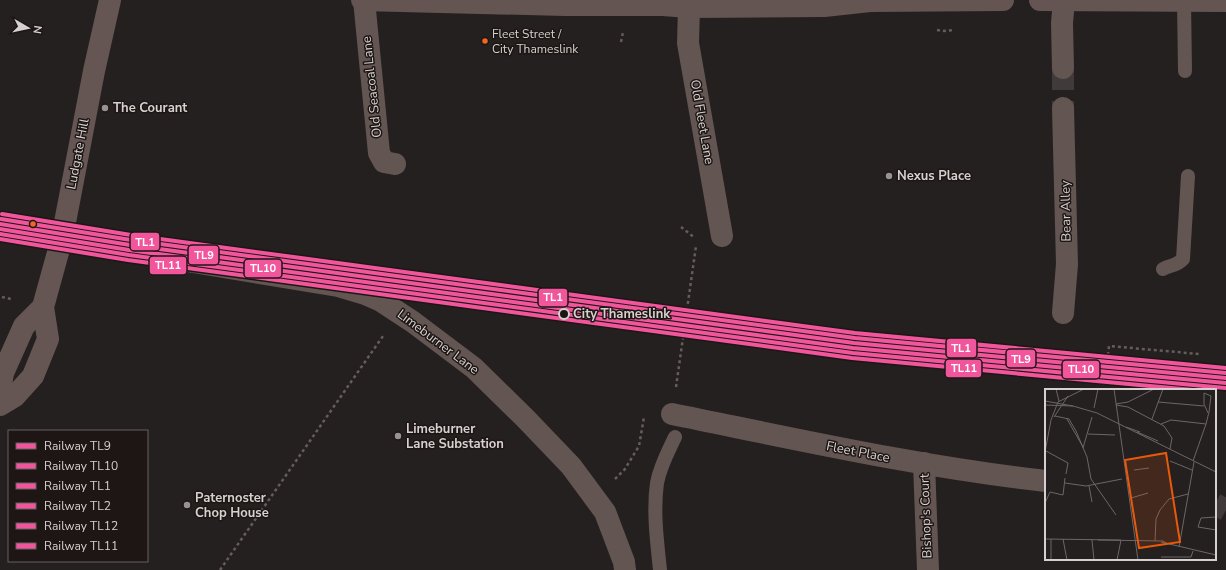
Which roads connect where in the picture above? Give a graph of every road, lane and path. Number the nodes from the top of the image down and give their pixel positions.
1 (110, 0) edge
2 (363, 0) edge
3 (1003, 0) edge
4 (1040, 0) edge
5 (1064, 0) edge
6 (1184, 0) edge
7 (1226, 1) edge
8 (689, 7) junction
9 (1063, 68) tunnel mouth
10 (1185, 71) dead end
11 (1063, 108) tunnel mouth
12 (395, 164) dead end
13 (1188, 176) dead end
14 (681, 227) dead end
15 (722, 236) dead end
16 (61, 240) junction
17 (1163, 269) dead end
18 (43, 307) junction
19 (1063, 314) dead end
20 (385, 334) dead end
21 (1199, 354) dead end
22 (1108, 355) dead end
23 (0, 390) edge
24 (0, 405) edge
25 (645, 410) dead end
26 (672, 414) joint
27 (675, 436) dead end
28 (924, 463) junction
29 (615, 480) dead end
30 (1045, 481) edge
31 (220, 570) edge
32 (625, 570) edge
33 (660, 570) edge
34 (928, 570) edge

1 - 16 street, Ludgate Hill
2 - 8 main road
2 - 12 street, Old Seacoal Lane
3 - 8 main road
4 - 5 main road
5 - 6 main road
5 - 9 street
6 - 7 main road
6 - 10 lane
8 - 15 street, Old Fleet Lane
11 - 19 street, Bear Alley
13 - 17 lane
14 - 26 path
16 - 18 street, Ludgate Hill
16 - 32 street, Limeburner Lane
18 - 23 street, Ludgate Hill
18 - 24 street, Ludgate Hill
20 - 31 path
21 - 22 path
25 - 29 path
26 - 28 street, Fleet Place
27 - 33 lane
28 - 30 street, Fleet Place
28 - 34 street, Bishop's Court

